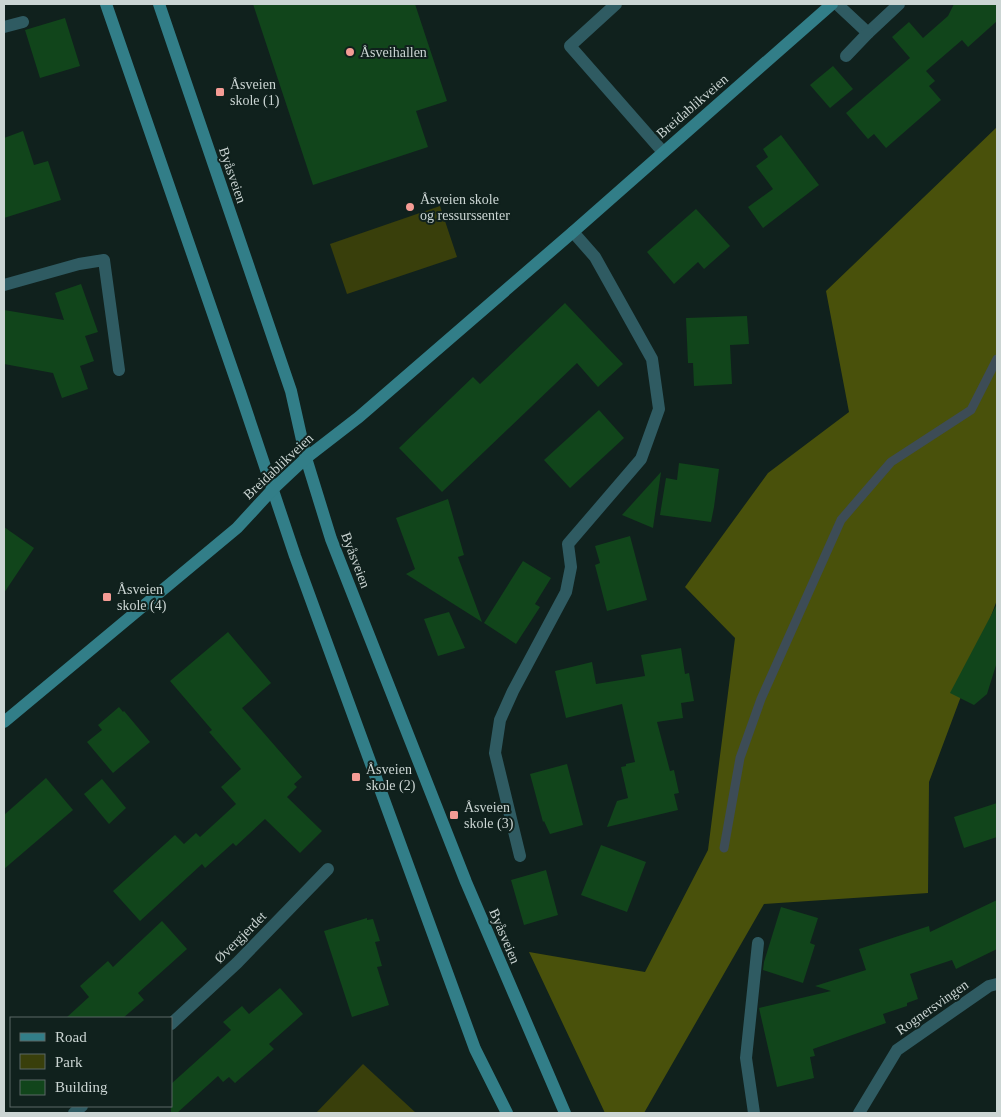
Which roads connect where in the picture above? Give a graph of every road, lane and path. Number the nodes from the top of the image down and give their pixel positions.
1 (106, 4) edge
2 (159, 4) edge
3 (616, 4) edge
4 (832, 4) edge
5 (837, 4) edge
6 (899, 4) edge
7 (23, 22) dead end
8 (4, 27) edge
9 (868, 33) junction
10 (846, 56) dead end
11 (663, 152) junction
12 (573, 232) junction
13 (4, 285) edge
14 (119, 370) dead end
15 (306, 458) junction
16 (272, 489) junction
17 (4, 722) edge
18 (520, 856) dead end
19 (328, 869) dead end
20 (758, 943) dead end
21 (997, 984) edge
22 (172, 1023) edge
23 (507, 1113) edge
24 (565, 1113) edge
25 (754, 1113) edge
26 (859, 1113) edge

1 - 16 main road
2 - 15 main road, Byåsveien
3 - 11 street
4 - 11 main road, Breidablikveien
5 - 9 street
6 - 9 street
7 - 8 street
9 - 10 street
11 - 12 main road, Breidablikveien
12 - 15 main road, Breidablikveien
12 - 18 street
13 - 14 street
15 - 16 main road, Breidablikveien
15 - 24 main road, Byåsveien
16 - 17 main road, Breidablikveien
16 - 23 main road
19 - 22 street, Øvergjerdet
20 - 25 street
21 - 26 street, Rognersvingen

